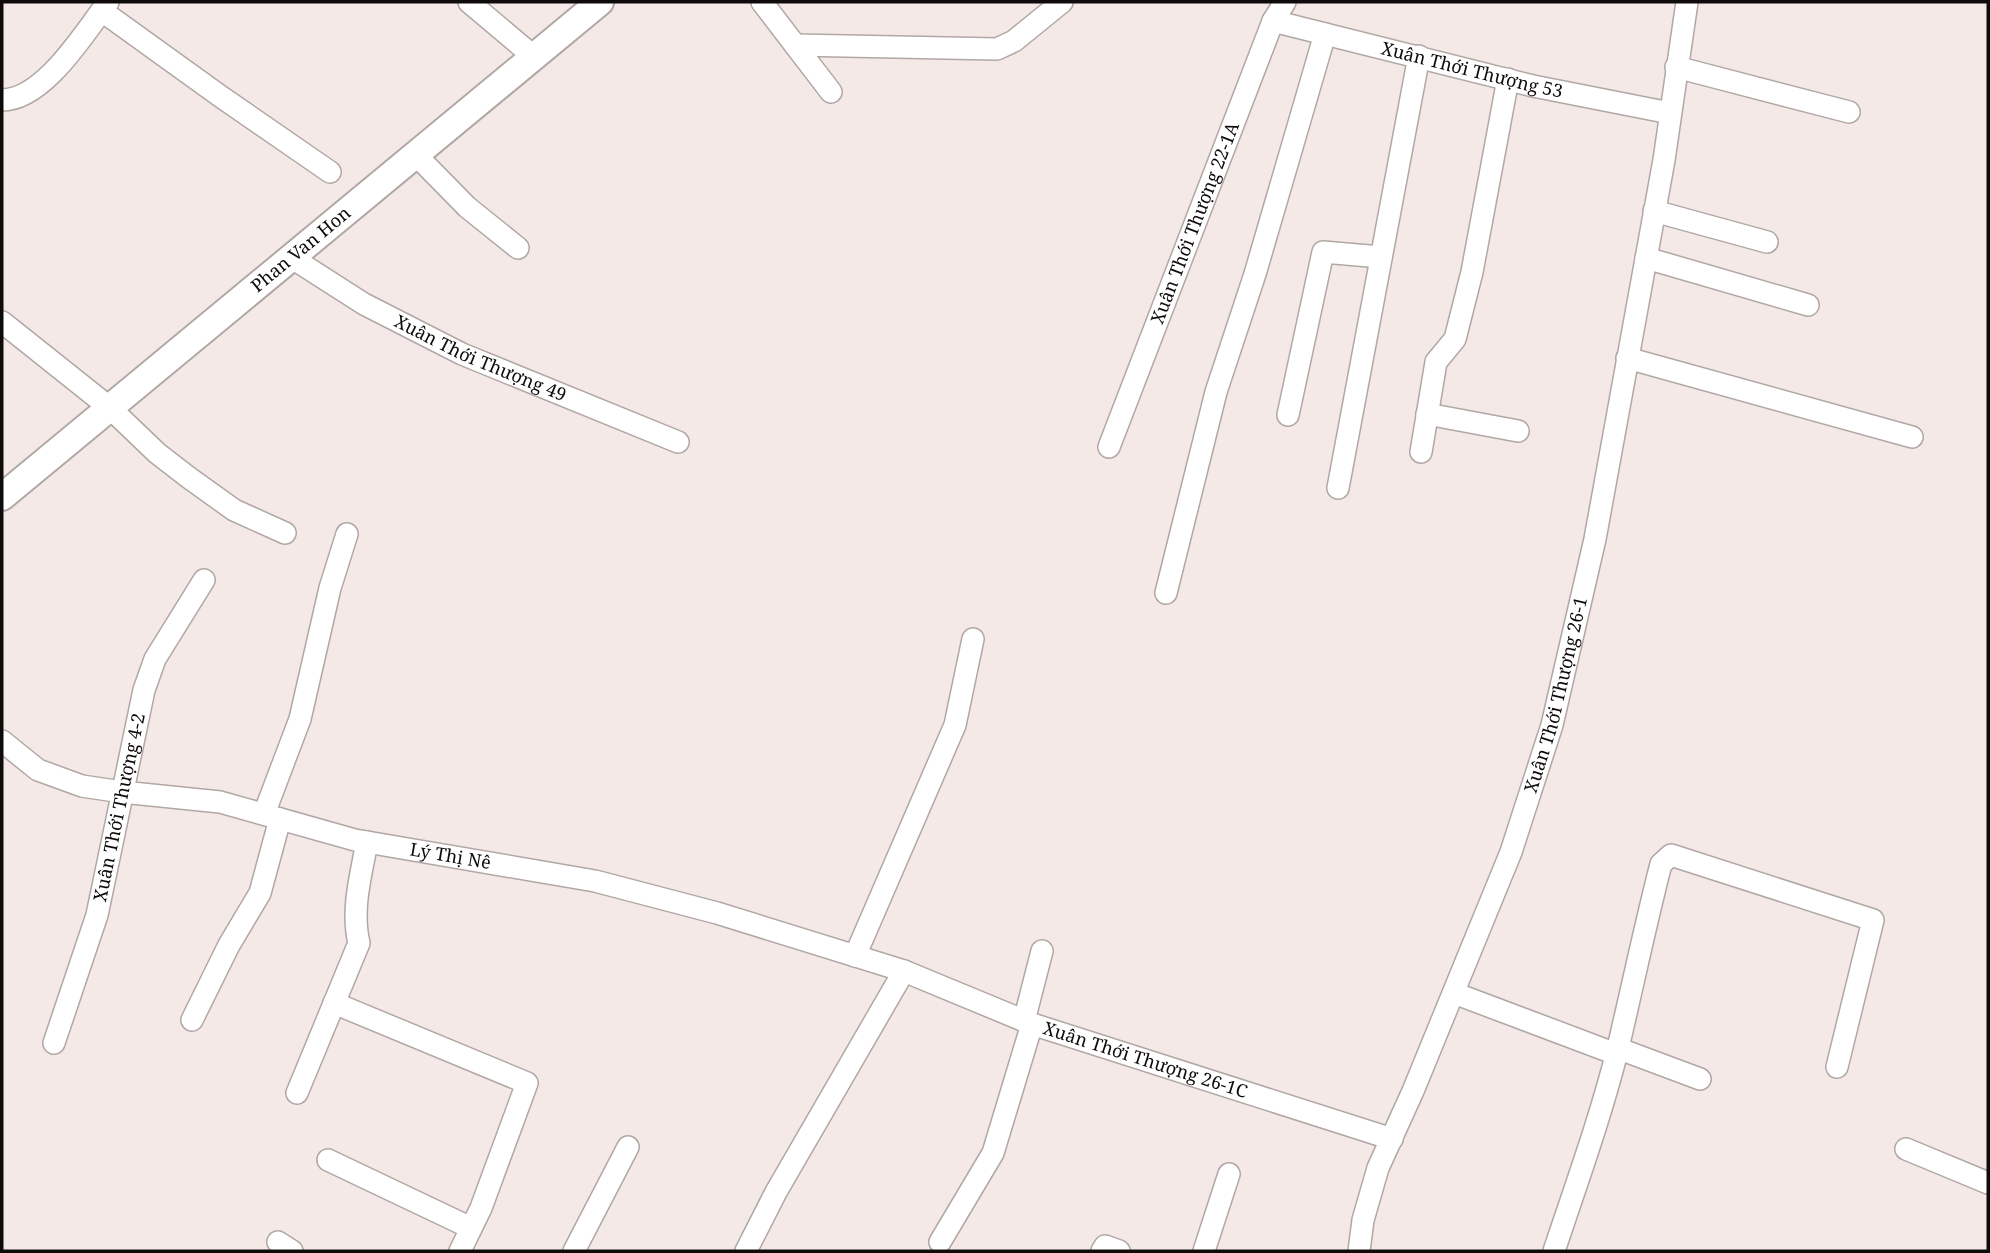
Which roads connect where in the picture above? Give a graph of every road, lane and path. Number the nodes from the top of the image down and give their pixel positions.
1 (469, 2) edge
2 (600, 2) edge
3 (762, 2) edge
4 (1062, 2) edge
5 (1285, 2) edge
6 (1687, 2) edge
7 (105, 6) edge
8 (1273, 21) junction
9 (1325, 34) junction
10 (795, 46) junction
11 (533, 56) junction
12 (1419, 56) junction
13 (1676, 67) junction
14 (1508, 79) junction
15 (831, 92) dead end
16 (2, 100) edge
17 (1849, 112) dead end
18 (1670, 113) junction
19 (416, 155) junction
20 (330, 172) dead end
21 (1654, 211) junction
22 (1767, 242) dead end
23 (518, 248) dead end
24 (1381, 257) junction
25 (292, 258) junction
26 (1646, 258) junction
27 (1808, 305) dead end
28 (2, 322) edge
29 (1627, 358) junction
30 (110, 408) junction
31 (1427, 414) junction
32 (1288, 415) dead end
33 (1518, 431) dead end
34 (1912, 437) dead end
35 (678, 442) dead end
36 (1109, 447) dead end
37 (1421, 452) dead end
38 (1338, 488) dead end
39 (2, 497) edge
40 (285, 533) dead end
41 (347, 534) dead end
42 (204, 580) dead end
43 (1166, 593) dead end
44 (973, 639) dead end
45 (2, 741) edge
46 (122, 792) junction
47 (272, 817) junction
48 (367, 842) junction
49 (1042, 951) dead end
50 (855, 956) junction
51 (904, 971) junction
52 (1454, 993) junction
53 (334, 1003) junction
54 (192, 1020) dead end
55 (1028, 1023) junction
56 (54, 1043) dead end
57 (1617, 1051) junction
58 (1837, 1068) dead end
59 (1700, 1079) dead end
60 (297, 1093) dead end
61 (1392, 1139) junction
62 (628, 1147) dead end
63 (1906, 1149) dead end
64 (328, 1160) dead end
65 (1229, 1174) dead end
66 (1988, 1182) edge
67 (471, 1228) junction
68 (940, 1242) dead end
69 (460, 1251) edge
70 (574, 1251) edge
71 (746, 1251) edge
72 (1102, 1251) edge
73 (1119, 1251) edge
74 (1204, 1251) edge
75 (1359, 1251) edge
76 (1554, 1251) edge

1 - 11 street
2 - 11 main road, Phan Van Hon
3 - 10 street
4 - 10 street
5 - 8 street, Xuân Thới Thượng 22-1A
6 - 13 street, Xuân Thới Thượng 26-1
7 - 16 street
7 - 20 street
8 - 9 street, Xuân Thới Thượng 53
8 - 36 street, Xuân Thới Thượng 22-1A
9 - 12 street, Xuân Thới Thượng 53
9 - 43 street
10 - 15 street
11 - 19 main road, Phan Van Hon
12 - 14 street, Xuân Thới Thượng 53
12 - 24 street
13 - 17 street
13 - 18 street, Xuân Thới Thượng 26-1
14 - 18 street, Xuân Thới Thượng 53
14 - 31 street
18 - 21 street, Xuân Thới Thượng 26-1
19 - 23 street
19 - 25 main road, Phan Van Hon
21 - 22 street
21 - 26 street, Xuân Thới Thượng 26-1
24 - 32 street
24 - 38 street
25 - 30 main road, Phan Van Hon
25 - 35 street, Xuân Thới Thượng 49
26 - 27 street
26 - 29 street, Xuân Thới Thượng 26-1
28 - 30 street
29 - 34 street
29 - 52 street, Xuân Thới Thượng 26-1
30 - 39 main road, Phan Van Hon
30 - 40 street
31 - 33 street
31 - 37 street
41 - 47 street
42 - 46 street, Xuân Thới Thượng 4-2
44 - 50 street
45 - 46 street, Lý Thị Nê
46 - 47 street, Lý Thị Nê
46 - 56 street, Xuân Thới Thượng 4-2
47 - 48 street, Lý Thị Nê
47 - 54 street
48 - 50 street, Lý Thị Nê
48 - 53 street
49 - 55 street
50 - 51 street, Lý Thị Nê
51 - 55 street, Xuân Thới Thượng 26-1C
51 - 71 street
52 - 57 street
52 - 61 street, Xuân Thới Thượng 26-1
53 - 60 street
53 - 67 street
55 - 61 street, Xuân Thới Thượng 26-1C
55 - 68 street
57 - 58 street
57 - 59 street
57 - 76 street
61 - 75 street, Xuân Thới Thượng 26-1
62 - 70 street
63 - 66 street
64 - 67 street
65 - 74 street
67 - 69 street
72 - 73 street

